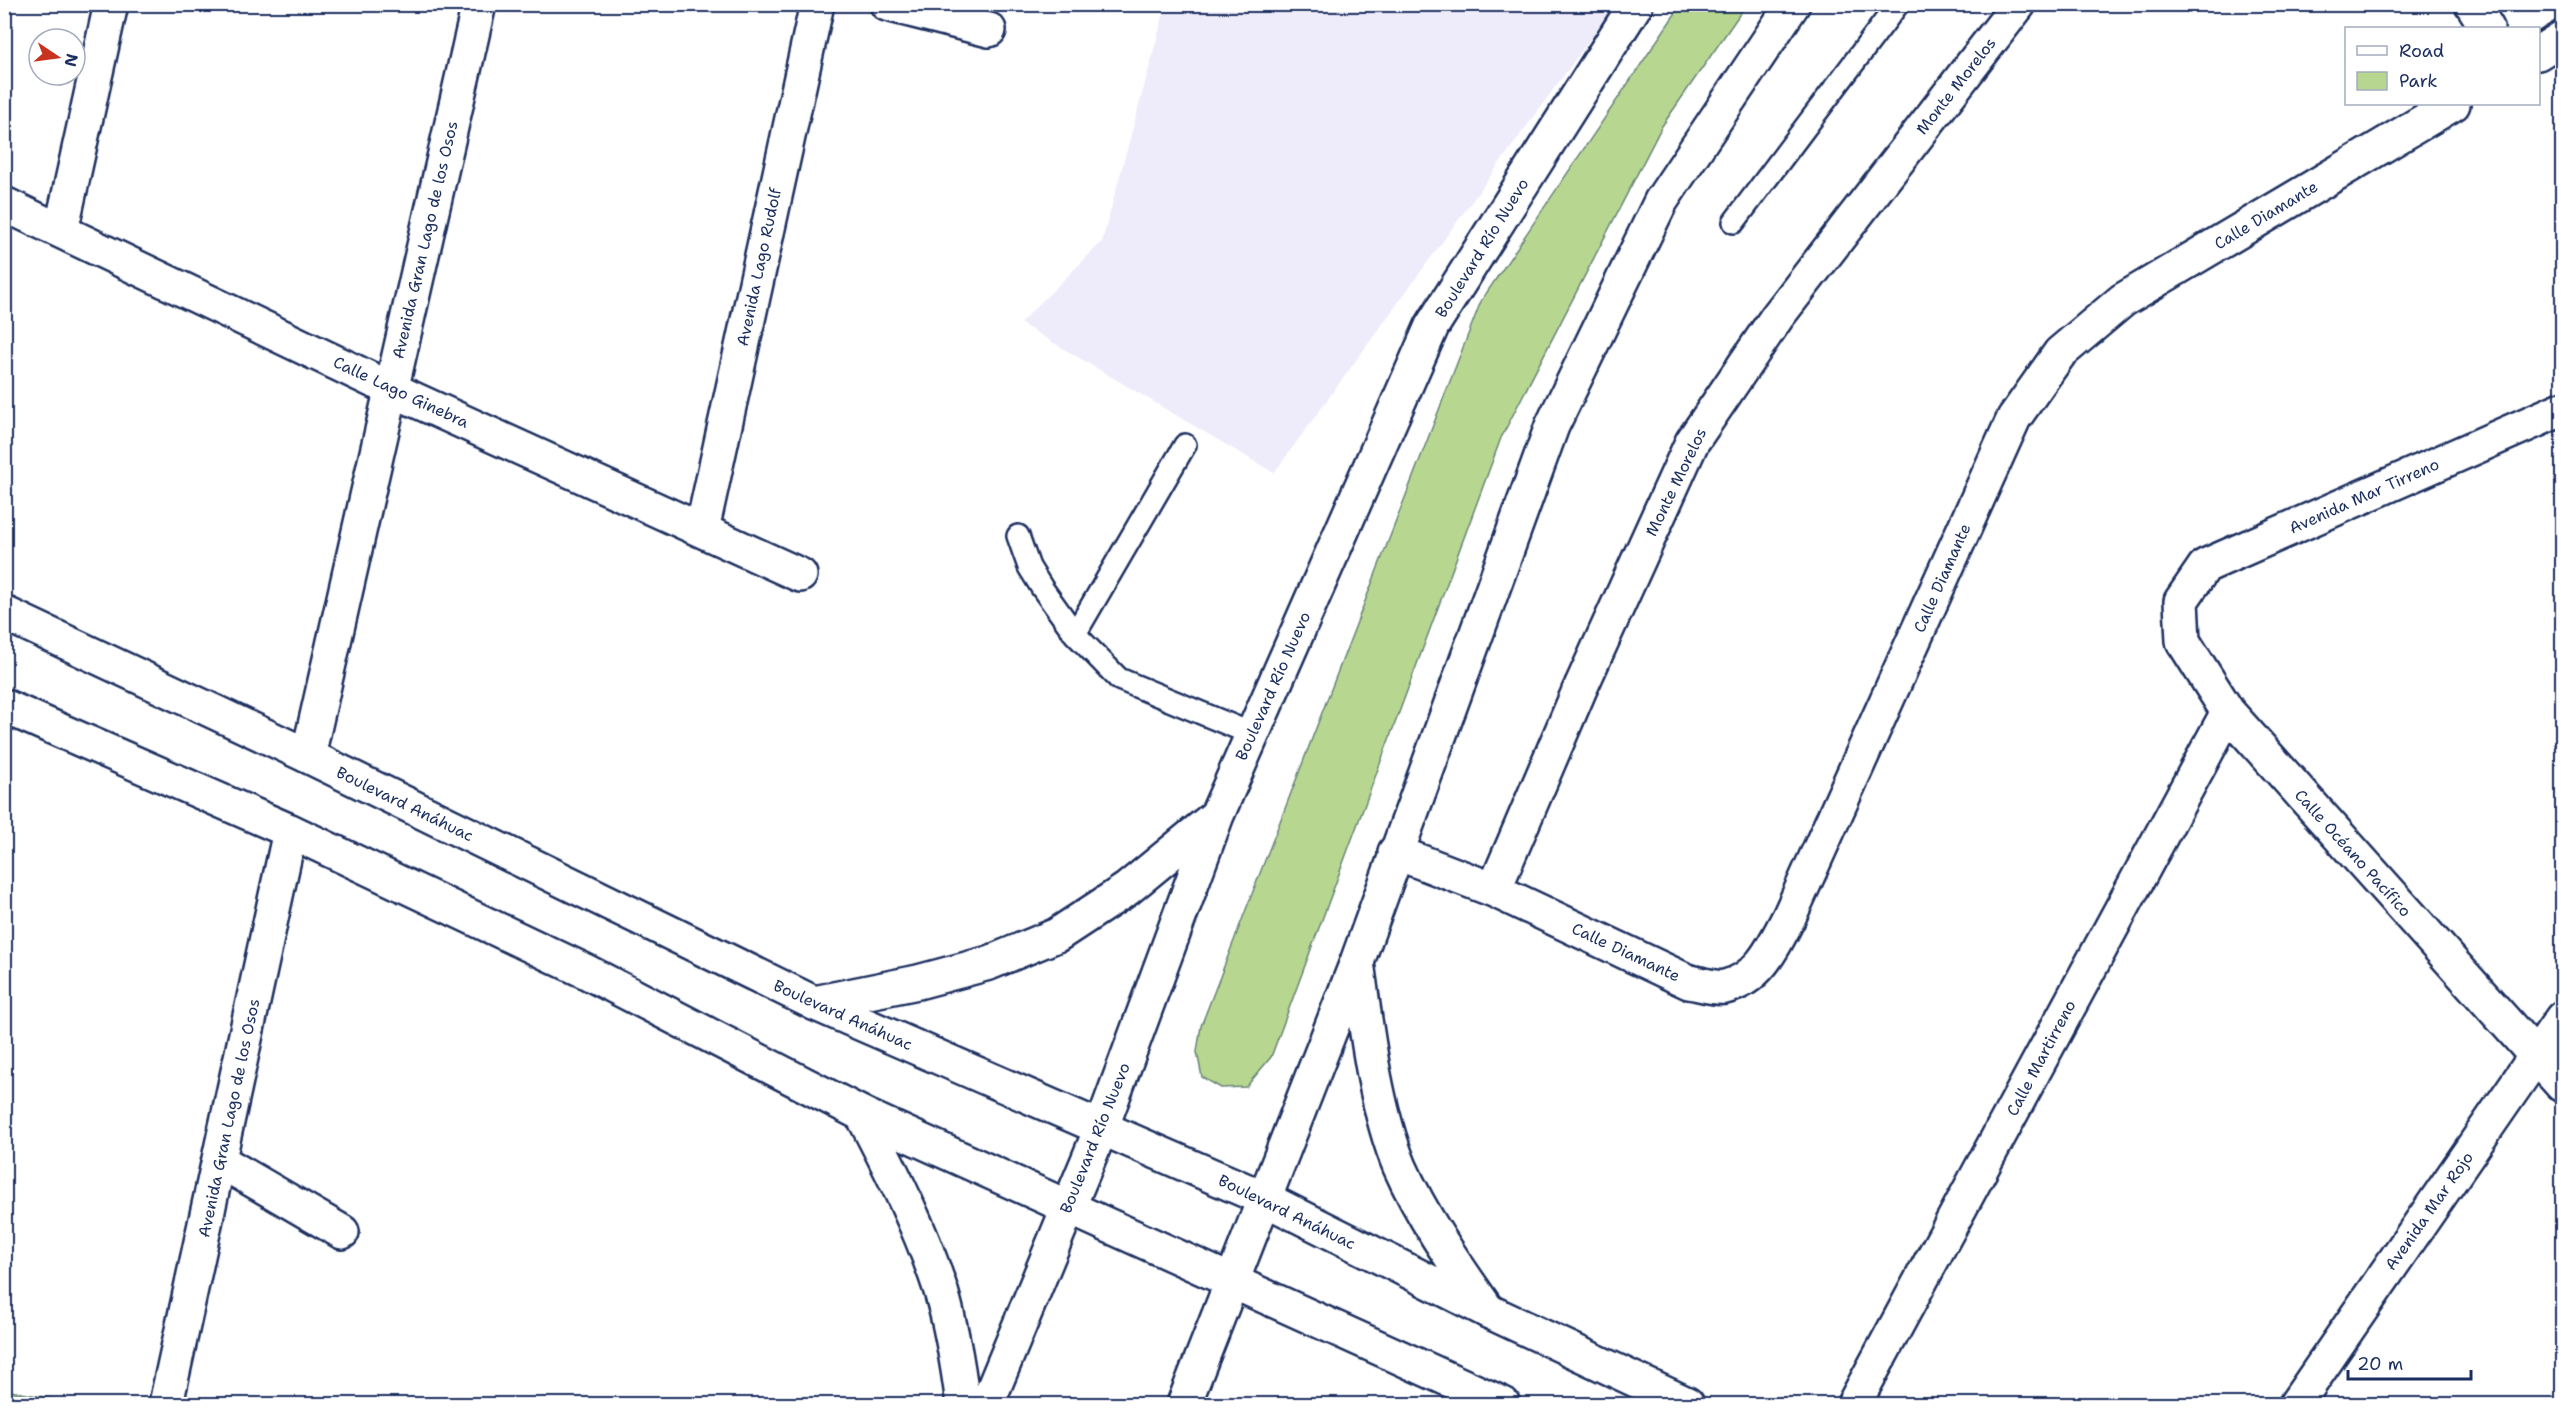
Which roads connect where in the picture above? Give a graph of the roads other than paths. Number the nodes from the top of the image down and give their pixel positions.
1 (111, 4) edge
2 (479, 4) edge
3 (817, 4) edge
4 (887, 4) edge
5 (1636, 4) edge
6 (1793, 4) edge
7 (1898, 4) edge
8 (2019, 4) edge
9 (2472, 4) edge
10 (2486, 27) edge
11 (989, 30) dead end
12 (2562, 38) edge
13 (2540, 52) edge
14 (2451, 105) edge
15 (4, 204) edge
16 (1734, 222) dead end
17 (61, 231) junction
18 (391, 389) junction
19 (2562, 409) edge
20 (1185, 445) dead end
21 (702, 530) junction
22 (1018, 536) dead end
23 (800, 575) dead end
24 (2181, 601) joint
25 (4, 613) edge
26 (1075, 634) junction
27 (4, 706) edge
28 (2228, 712) junction
29 (1252, 734) junction
30 (308, 756) junction
31 (1217, 815) junction
32 (290, 831) junction
33 (1395, 852) junction
34 (1494, 890) junction
35 (1356, 962) junction
36 (814, 1003) junction
37 (2562, 1018) edge
38 (2535, 1057) junction
39 (2562, 1085) edge
40 (862, 1114) junction
41 (1101, 1129) junction
42 (220, 1161) junction
43 (1263, 1198) junction
44 (1067, 1207) junction
45 (342, 1232) dead end
46 (1232, 1280) junction
47 (1488, 1311) junction
48 (166, 1404) edge
49 (963, 1404) edge
50 (987, 1404) edge
51 (1184, 1404) edge
52 (1503, 1404) edge
53 (1687, 1404) edge
54 (1854, 1404) edge
55 (2296, 1404) edge

1 - 17 main road
2 - 18 main road, Avenida Gran Lago de los Osos
3 - 21 main road, Avenida Lago Rudolf
4 - 11 main road
5 - 29 main road, Boulevard Río Nuevo
6 - 33 main road
7 - 16 lane
8 - 34 main road, Monte Morelos
9 - 10 main road
12 - 13 main road
14 - 34 main road, Calle Diamante
15 - 17 main road, Calle Lago Ginebra
17 - 18 main road, Calle Lago Ginebra
18 - 21 main road, Calle Lago Ginebra
18 - 30 main road, Avenida Gran Lago de los Osos
19 - 24 main road, Avenida Mar Tirreno
20 - 26 lane
21 - 23 main road, Calle Lago Ginebra
22 - 26 lane
24 - 28 main road, Calle Océano Pacífico
25 - 30 main road, Boulevard Anáhuac
26 - 29 lane
27 - 32 main road
28 - 38 main road, Calle Océano Pacífico
28 - 54 main road, Calle Martirreno
29 - 31 main road, Boulevard Río Nuevo
30 - 36 main road, Boulevard Anáhuac
31 - 36 main road
31 - 41 main road, Boulevard Río Nuevo
32 - 40 main road
32 - 42 main road, Avenida Gran Lago de los Osos
33 - 34 main road
33 - 35 main road
35 - 43 main road
35 - 47 main road
36 - 41 main road, Boulevard Anáhuac
37 - 38 main road, Avenida Mar Rojo
38 - 39 main road, Calle Océano Pacífico
38 - 55 main road, Avenida Mar Rojo
40 - 44 main road
40 - 49 main road
41 - 43 main road, Boulevard Anáhuac
41 - 44 main road, Boulevard Río Nuevo
42 - 45 main road
42 - 48 main road, Avenida Gran Lago de los Osos
43 - 46 main road
43 - 47 main road, Boulevard Anáhuac
44 - 46 main road
44 - 50 main road, Boulevard Río Nuevo
46 - 51 main road
46 - 52 main road
47 - 53 main road, Boulevard Anáhuac

